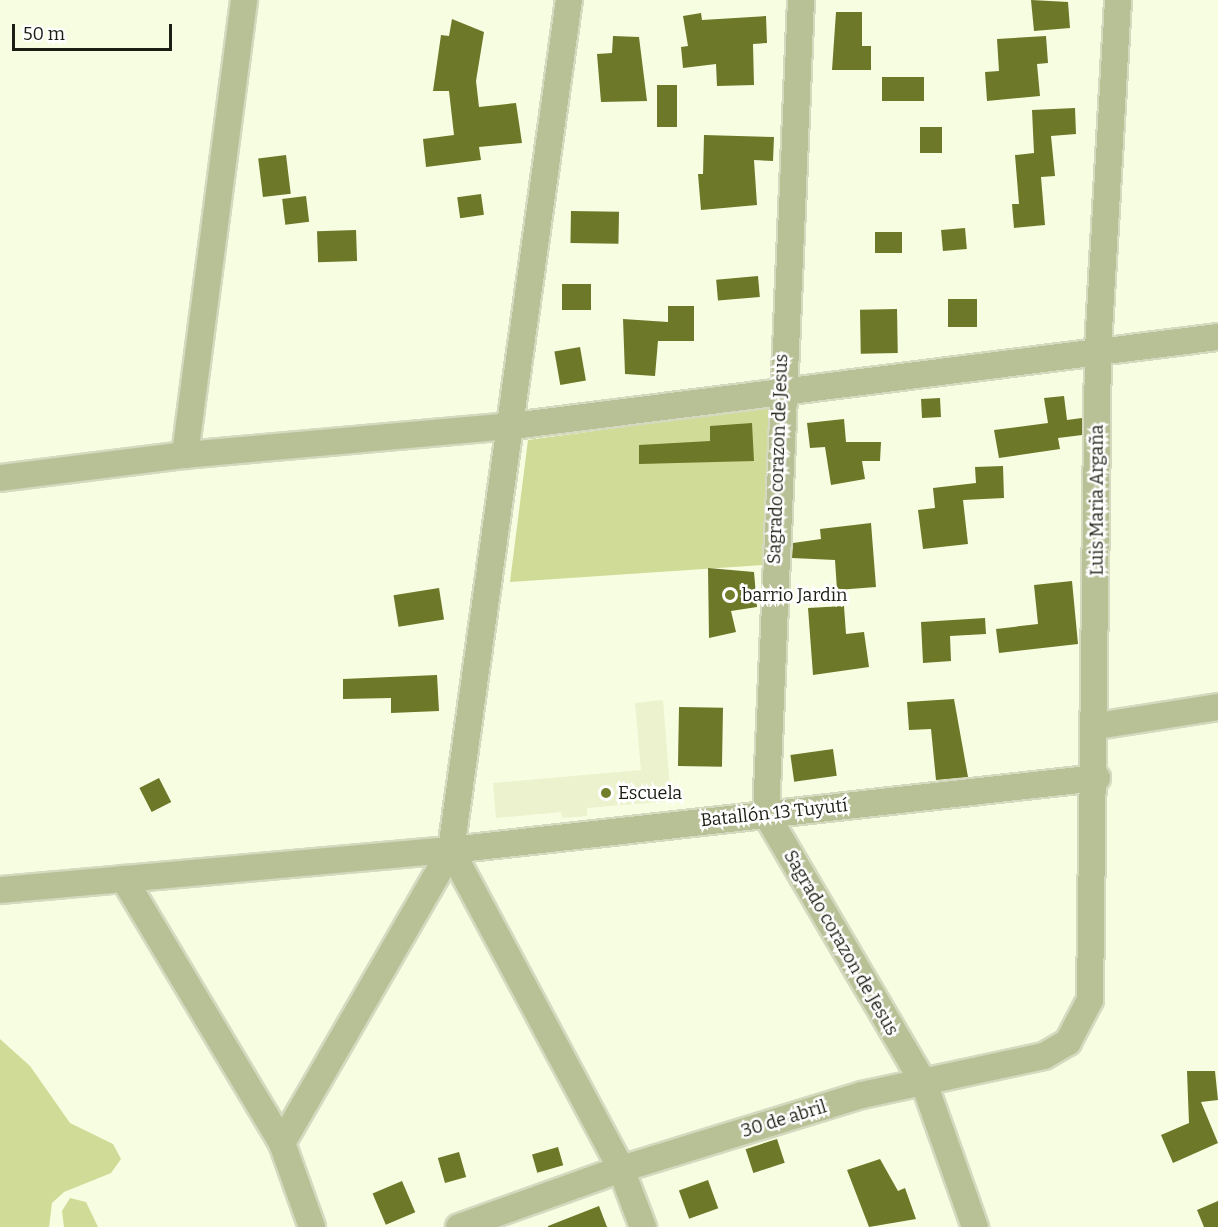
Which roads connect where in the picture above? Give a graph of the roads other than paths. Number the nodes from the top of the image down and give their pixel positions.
1 (244, 0) edge
2 (569, 0) edge
3 (801, 0) edge
4 (1118, 0) edge
5 (1218, 337) edge
6 (1098, 348) junction
7 (780, 388) junction
8 (513, 426) junction
9 (185, 455) junction
10 (0, 478) edge
11 (1218, 707) edge
12 (1097, 726) junction
13 (1096, 778) junction
14 (765, 814) junction
15 (451, 850) junction
16 (124, 879) junction
17 (0, 890) edge
18 (1090, 1000) joint
19 (924, 1083) junction
20 (282, 1143) junction
21 (621, 1169) junction
22 (312, 1227) edge
23 (459, 1227) edge
24 (643, 1227) edge
25 (975, 1227) edge

1 - 9 street
2 - 8 street
3 - 7 street, Sagrado corazon de Jesus
4 - 6 street, Luis Maria Argaña
5 - 6 street
6 - 7 street
6 - 12 street, Luis Maria Argaña
7 - 8 street
7 - 14 street, Sagrado corazon de Jesus
8 - 9 street
8 - 15 street
9 - 10 street
11 - 12 street
12 - 13 street, Luis Maria Argaña
13 - 14 street, Batallón 13 Tuyutí
13 - 18 street, Luis Maria Argaña
14 - 15 street, Batallón 13 Tuyutí
14 - 19 street, Sagrado corazon de Jesus
15 - 16 street, Batallón 13 Tuyutí
15 - 20 street
15 - 21 street
16 - 17 street, Batallón 13 Tuyutí
16 - 20 street
18 - 19 street, 30 de abril
19 - 21 street, 30 de abril
19 - 25 street, Sagrado corazon de Jesus
20 - 22 street
21 - 23 street, 30 de abril
21 - 24 street

